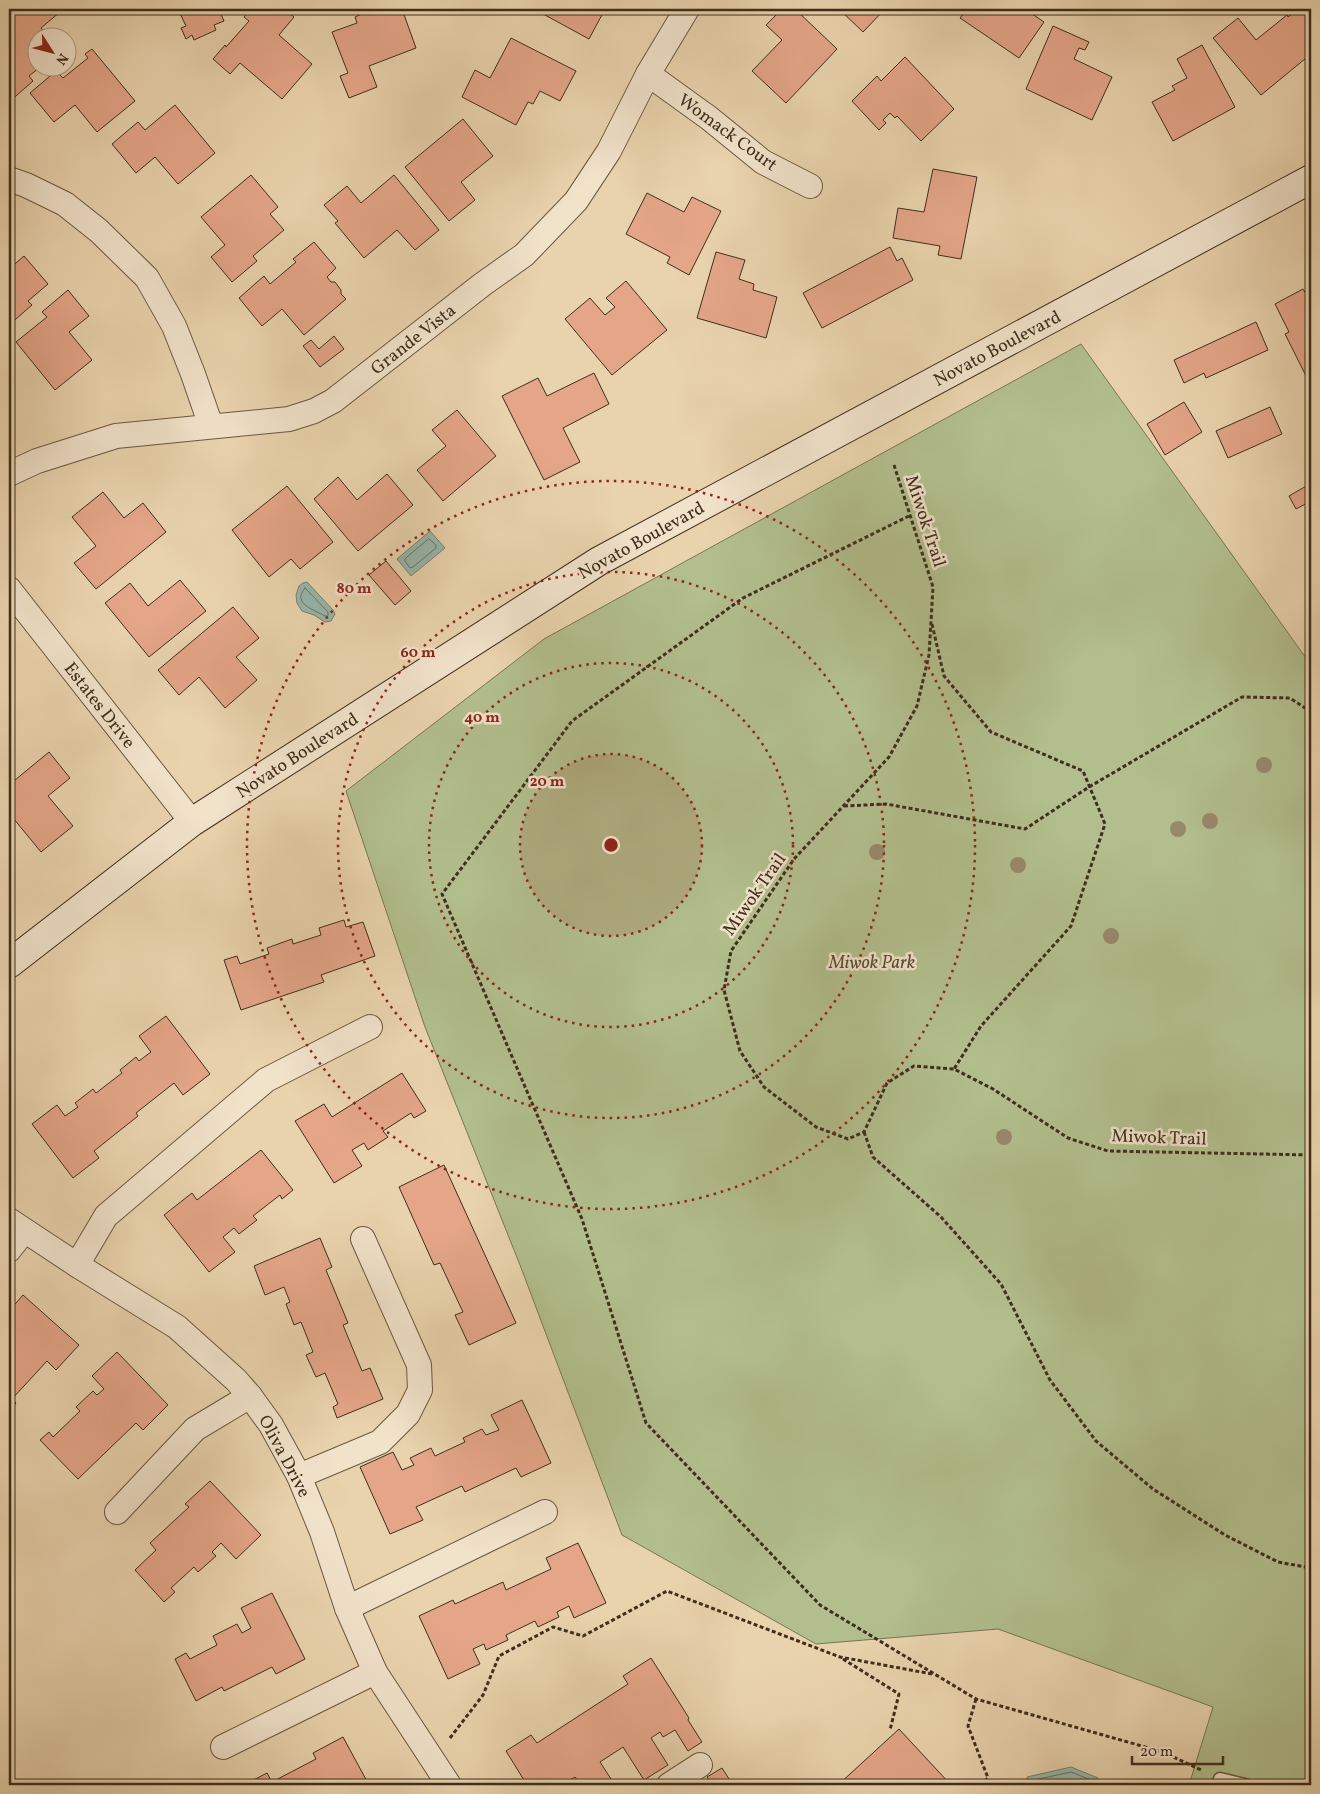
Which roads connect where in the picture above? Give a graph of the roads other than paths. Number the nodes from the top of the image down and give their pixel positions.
1 (687, 9) edge
2 (648, 74) junction
3 (9, 179) edge
4 (1311, 179) edge
5 (810, 186) dead end
6 (210, 426) junction
7 (9, 474) edge
8 (9, 589) edge
9 (192, 822) junction
10 (9, 964) edge
11 (370, 1027) dead end
12 (16, 1226) edge
13 (363, 1239) dead end
14 (9, 1250) edge
15 (77, 1265) junction
16 (250, 1396) junction
17 (299, 1476) junction
18 (117, 1512) dead end
19 (545, 1512) dead end
20 (347, 1608) junction
21 (375, 1672) junction
22 (223, 1747) dead end
23 (700, 1764) dead end
24 (1220, 1779) road end
25 (449, 1785) edge
26 (669, 1785) edge
27 (1245, 1785) edge

1 - 2 street, Grande Vista
2 - 5 street, Womack Court
2 - 6 street, Grande Vista
3 - 6 street
4 - 9 main road, Novato Boulevard
6 - 7 street, Grande Vista
8 - 9 street, Estates Drive
9 - 10 main road, Novato Boulevard
11 - 15 street
12 - 14 street
12 - 15 street, Oliva Drive
13 - 17 street
15 - 16 street, Oliva Drive
16 - 17 street, Oliva Drive
16 - 18 street
17 - 20 street, Oliva Drive
19 - 20 street
20 - 21 street, Oliva Drive
21 - 22 street
21 - 25 street, Oliva Drive
23 - 26 street
24 - 27 lane

